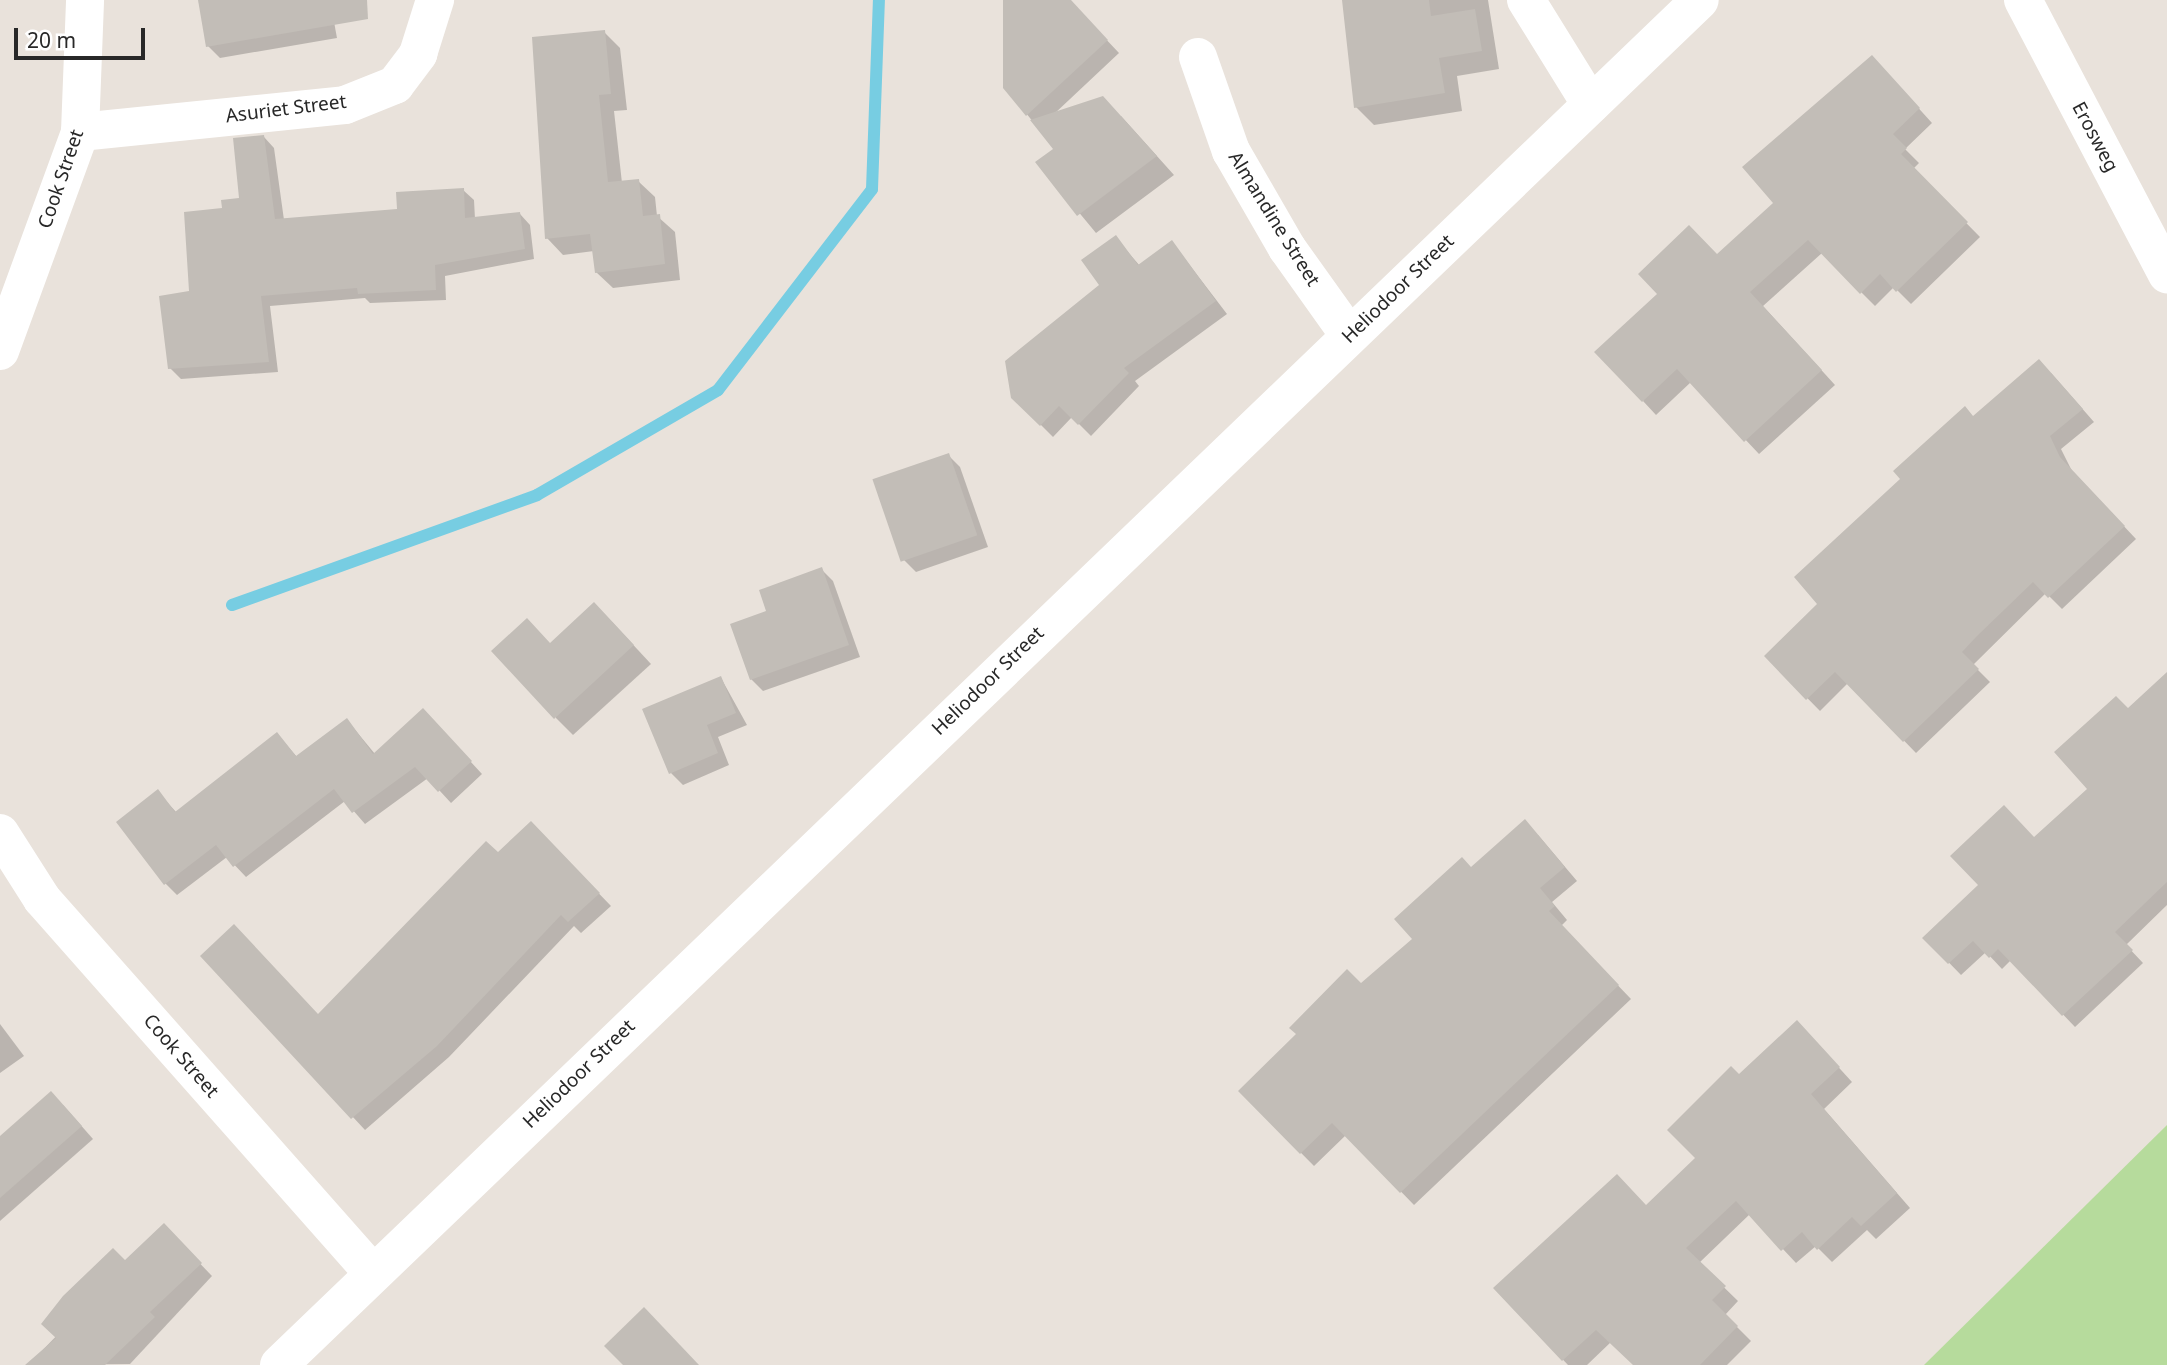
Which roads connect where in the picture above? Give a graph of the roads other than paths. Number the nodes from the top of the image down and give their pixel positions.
1 (85, 0) edge
2 (435, 0) edge
3 (1526, 0) edge
4 (1700, 0) edge
5 (2023, 0) edge
6 (1198, 57) dead end
7 (1591, 105) junction
8 (79, 132) junction
9 (2167, 274) edge
10 (1349, 335) junction
11 (0, 351) edge
12 (0, 833) edge
13 (372, 1272) junction
14 (278, 1365) edge

1 - 8 street, Cook Street
2 - 8 street, Asuriet Street
3 - 7 street
4 - 7 street, Heliodoor Street
5 - 9 street, Erosweg
6 - 10 street, Almandine Street
7 - 10 street, Heliodoor Street
8 - 11 street, Cook Street
10 - 13 street, Heliodoor Street
12 - 13 street, Cook Street
13 - 14 street, Heliodoor Street

